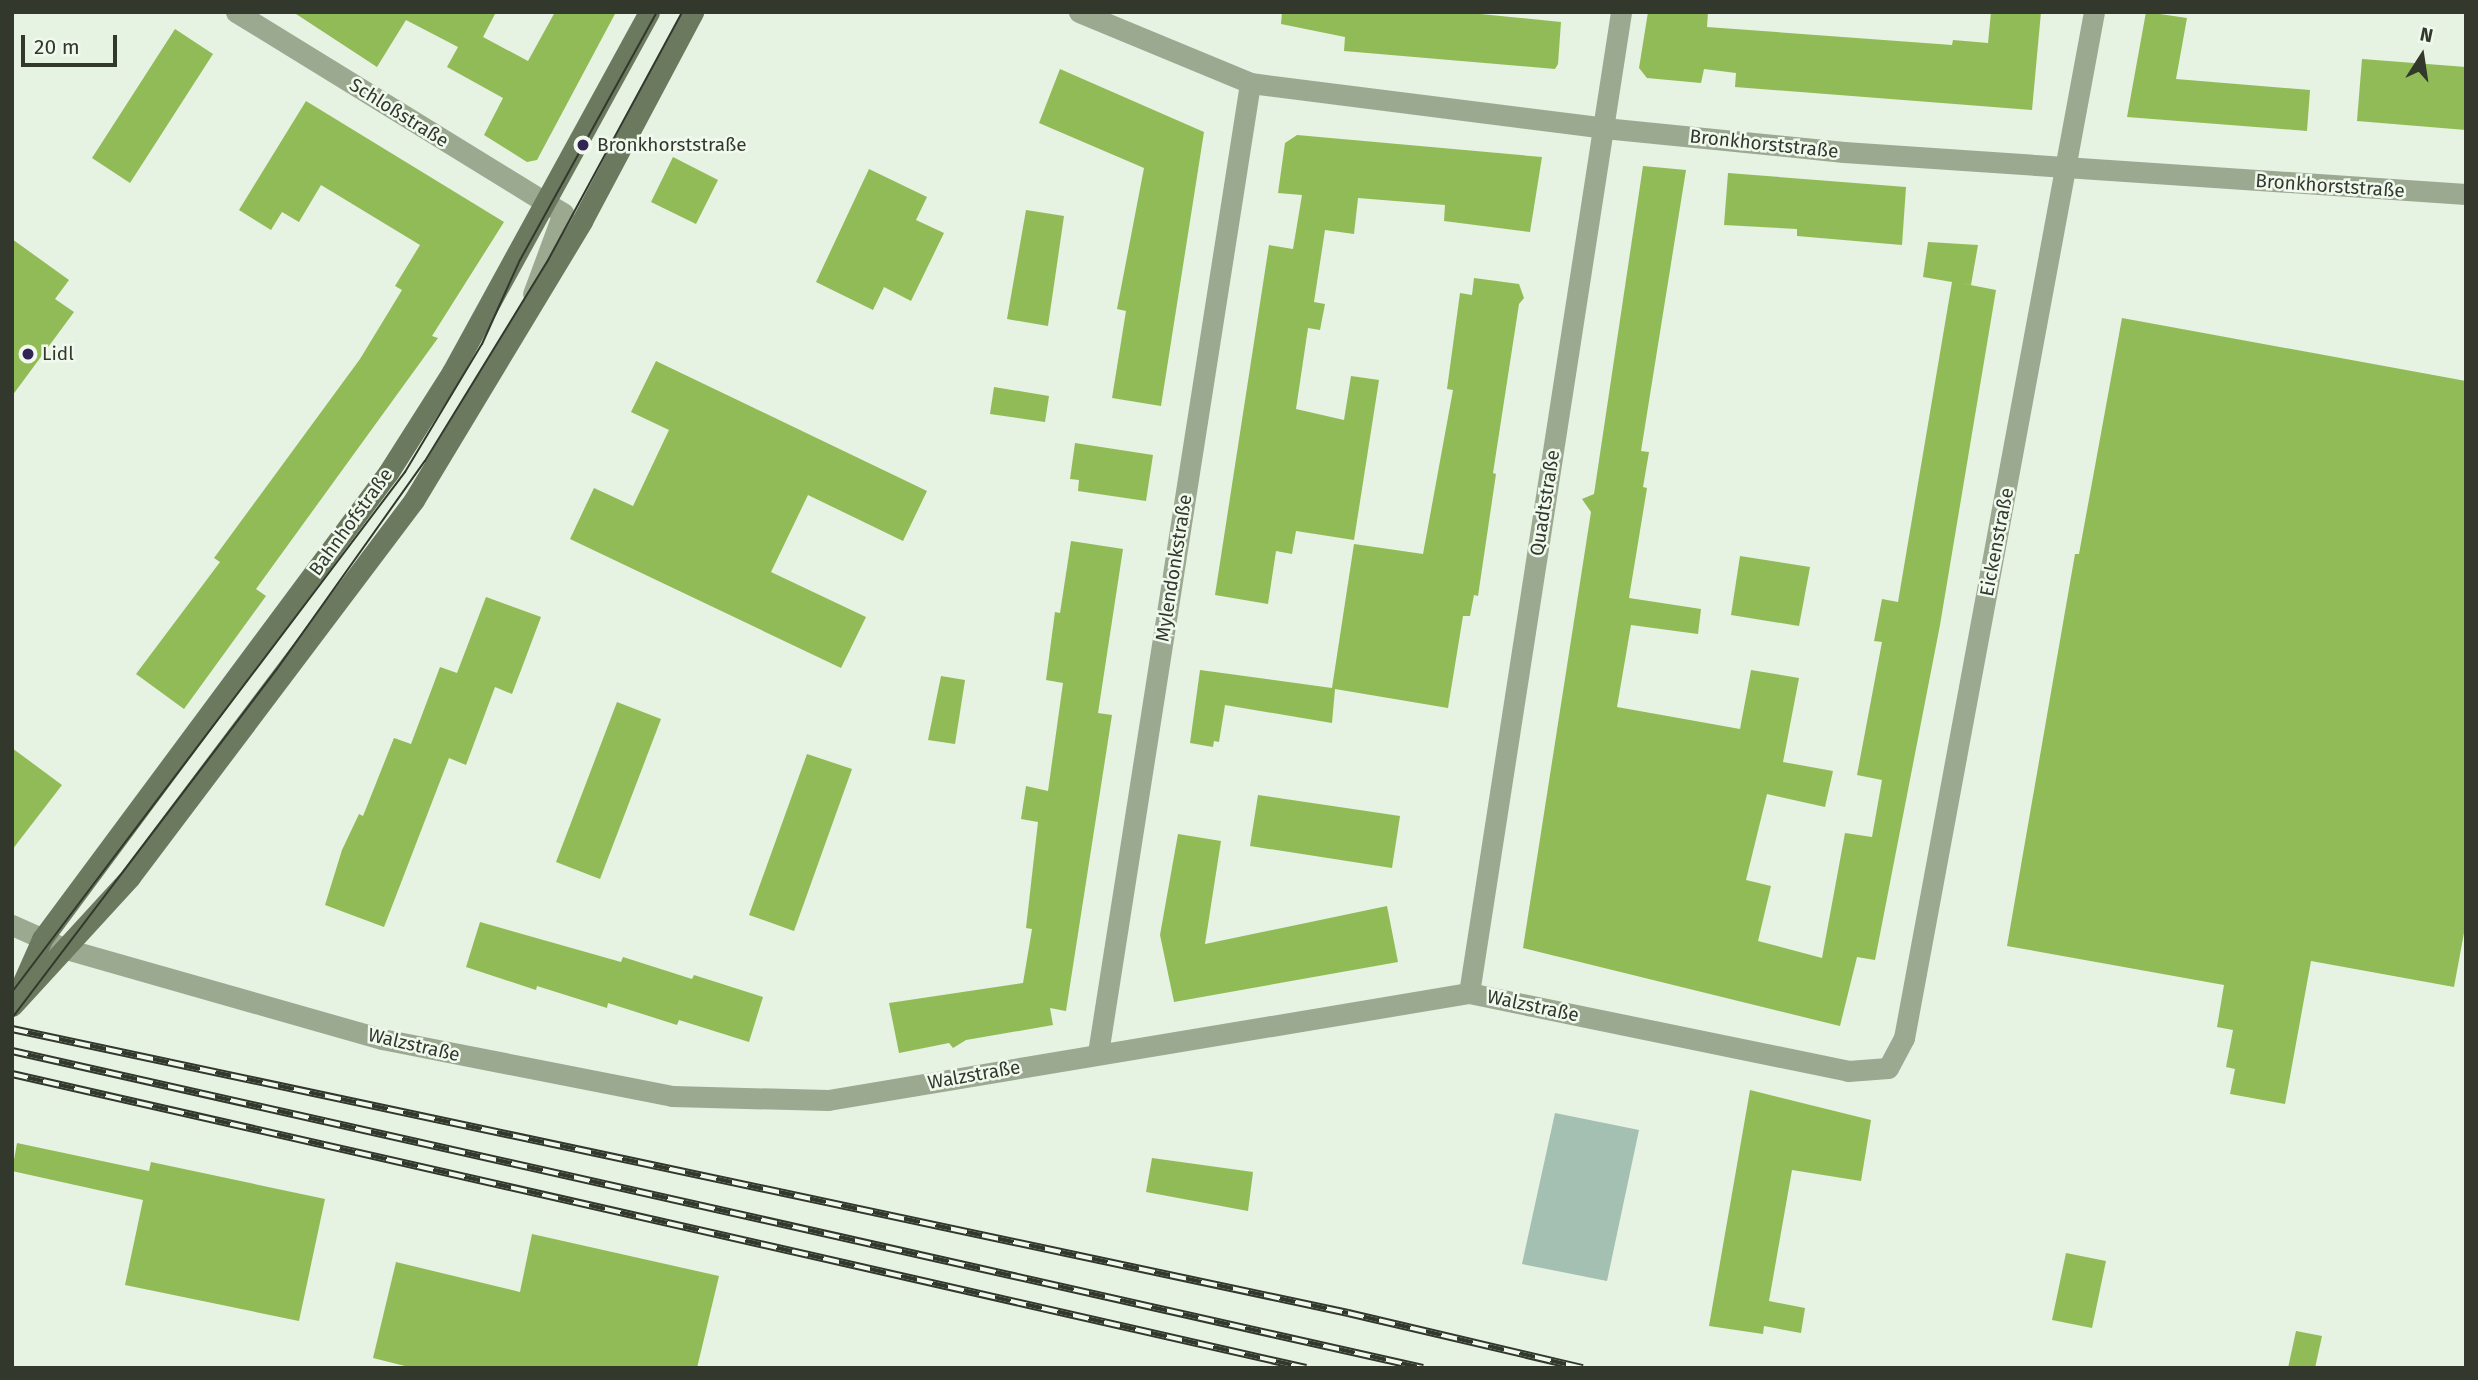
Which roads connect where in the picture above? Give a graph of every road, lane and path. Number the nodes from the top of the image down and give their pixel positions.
1 (236, 12) edge
2 (649, 12) edge
3 (693, 12) edge
4 (1079, 12) edge
5 (1621, 12) edge
6 (2094, 12) edge
7 (1250, 83) junction
8 (1604, 128) junction
9 (2068, 168) junction
10 (2466, 194) edge
11 (544, 198) junction
12 (563, 213) joint
13 (525, 318) junction
14 (12, 925) edge
15 (42, 939) junction
16 (66, 949) junction
17 (1469, 993) junction
18 (12, 1006) edge
19 (1098, 1053) junction
20 (1888, 1068) joint

1 - 11 street, Schloßstraße
2 - 11 main road, Bahnhofstraße
3 - 13 main road, Bahnhofstraße
4 - 7 street, Bronkhorststraße
5 - 8 street, Quadtstraße
6 - 9 street, Eickenstraße
7 - 8 street, Bronkhorststraße
7 - 19 street, Mylendonkstraße
8 - 9 street, Bronkhorststraße
8 - 17 street, Quadtstraße
9 - 10 street, Bronkhorststraße
9 - 20 street, Eickenstraße
11 - 12 street, Schloßstraße
11 - 15 main road, Bahnhofstraße
12 - 13 street, Bahnhofstraße
13 - 16 main road, Bahnhofstraße
14 - 15 street, Walzstraße
15 - 16 street, Walzstraße
15 - 18 main road, Bahnhofstraße
16 - 18 main road, Bahnhofstraße
16 - 19 street, Walzstraße
17 - 19 street, Walzstraße
17 - 20 street, Walzstraße

